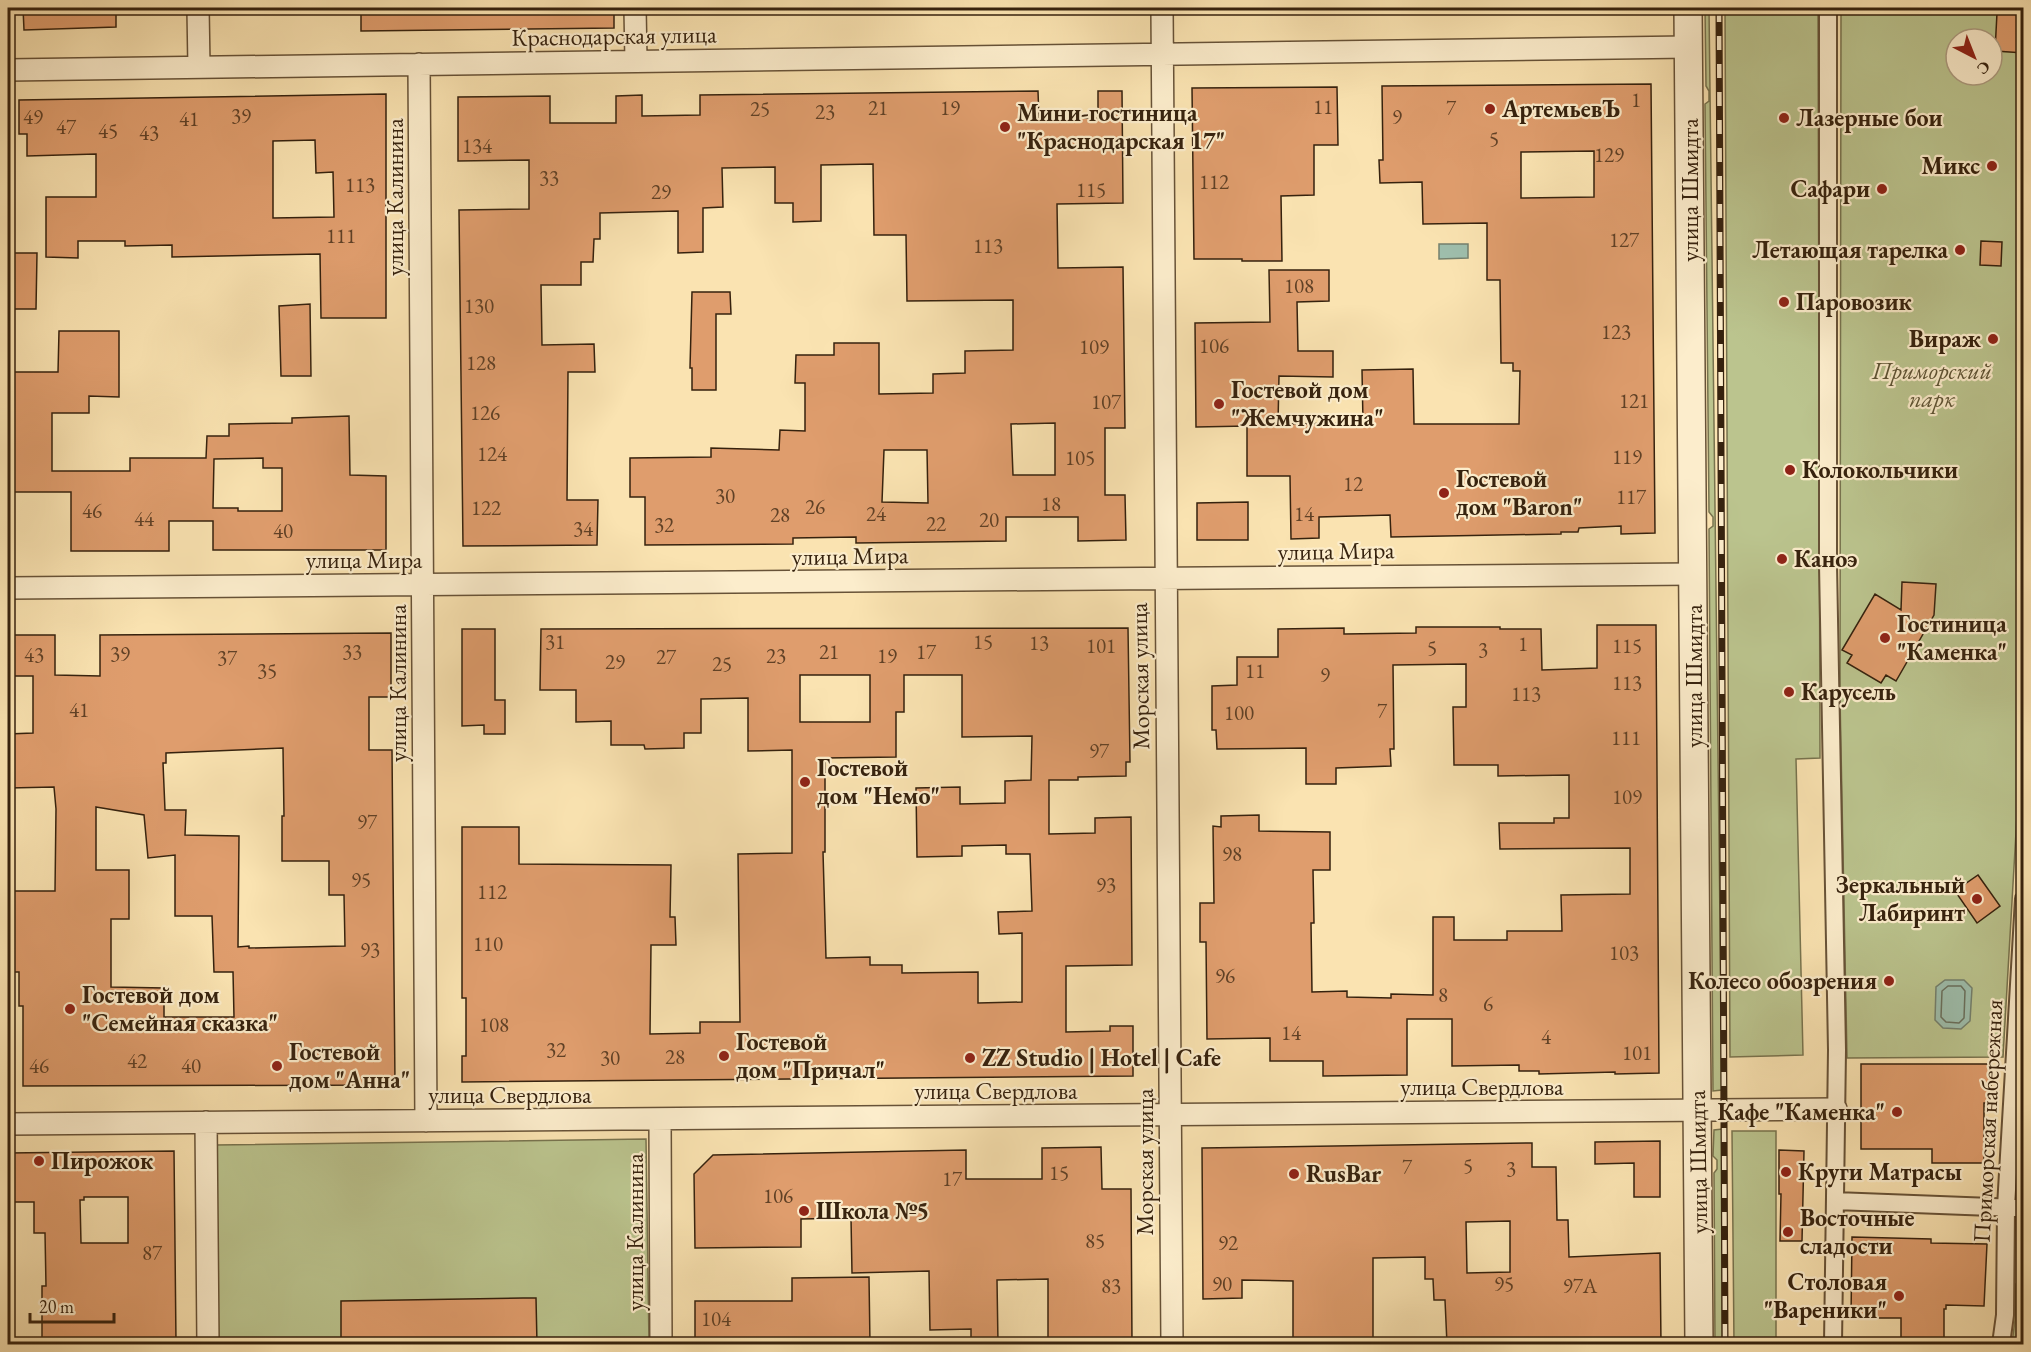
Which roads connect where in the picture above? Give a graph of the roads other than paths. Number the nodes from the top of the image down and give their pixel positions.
1 (198, 8) edge
2 (635, 8) edge
3 (1162, 8) edge
4 (1688, 8) edge
5 (1828, 8) edge
6 (1688, 47) junction
7 (1162, 54) junction
8 (636, 61) junction
9 (419, 64) junction
10 (199, 67) junction
11 (8, 70) edge
12 (1693, 574) junction
13 (1165, 578) junction
14 (423, 585) junction
15 (8, 588) edge
16 (2024, 899) edge
17 (1836, 1109) junction
18 (1697, 1111) junction
19 (1171, 1115) junction
20 (660, 1119) junction
21 (426, 1121) junction
22 (206, 1122) junction
23 (8, 1124) edge
24 (1835, 1202) junction
25 (2012, 1207) junction
26 (208, 1344) edge
27 (661, 1344) edge
28 (1172, 1344) edge
29 (1699, 1344) edge
30 (1833, 1344) edge
31 (2001, 1344) edge

1 - 10 street
2 - 8 street
3 - 7 street, Морская улица
4 - 6 street, улица Шмидта
5 - 17 street
6 - 7 street, Краснодарская улица
6 - 12 street, улица Шмидта
7 - 8 street, Краснодарская улица
7 - 13 street, Морская улица
8 - 9 street, Краснодарская улица
9 - 10 street, Краснодарская улица
9 - 14 street, улица Калинина
10 - 11 street, Краснодарская улица
12 - 13 street, улица Мира
12 - 18 street, улица Шмидта
13 - 14 street, улица Мира
13 - 19 street, Морская улица
14 - 15 street, улица Мира
14 - 21 street, улица Калинина
16 - 25 street, Приморская набережная
17 - 18 street, улица Свердлова
17 - 24 street
18 - 19 street, улица Свердлова
18 - 29 street, улица Шмидта
19 - 20 street, улица Свердлова
19 - 28 street, Морская улица
20 - 21 street, улица Свердлова
20 - 27 street, улица Калинина
21 - 22 street, улица Свердлова
22 - 23 street, улица Свердлова
22 - 26 street
24 - 25 street
24 - 30 street
25 - 31 street, Приморская набережная

